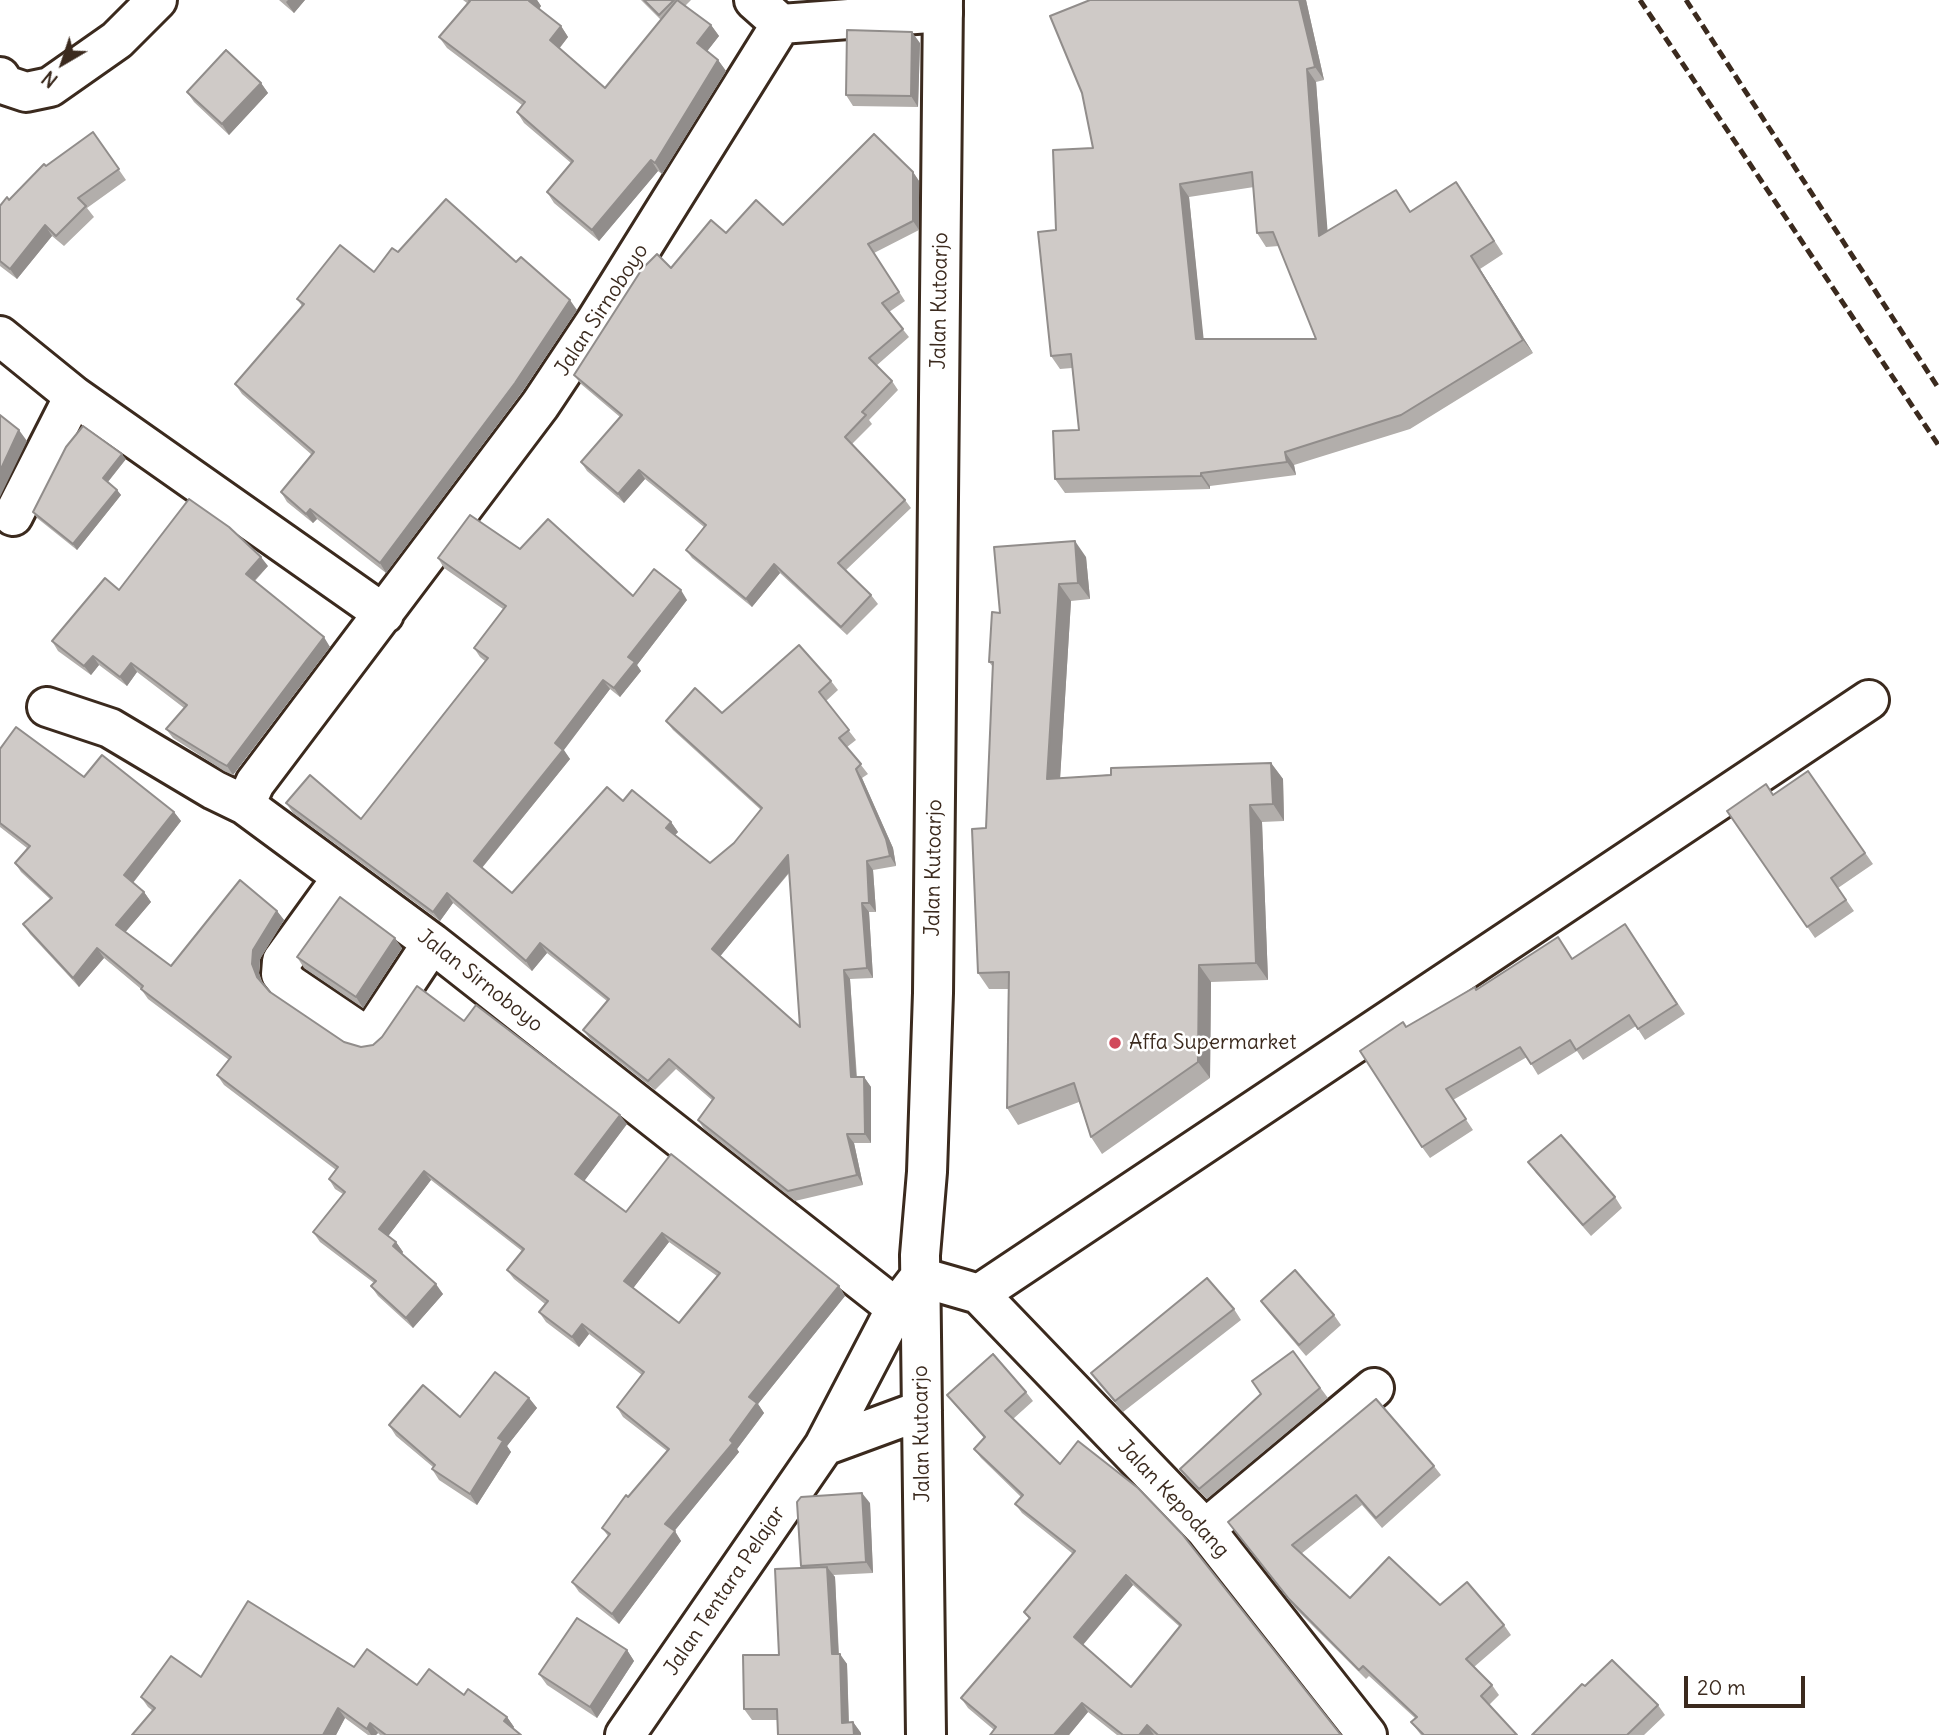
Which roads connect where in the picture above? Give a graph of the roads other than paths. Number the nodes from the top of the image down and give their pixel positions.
1 (157, 0) edge
2 (943, 6) edge
3 (768, 12) edge
4 (0, 77) edge
5 (0, 336) edge
6 (74, 396) junction
7 (13, 516) dead end
8 (384, 614) junction
9 (1869, 700) dead end
10 (47, 707) dead end
11 (245, 805) junction
12 (342, 878) junction
13 (432, 943) junction
14 (952, 1286) junction
15 (896, 1308) junction
16 (1374, 1388) dead end
17 (922, 1410) junction
18 (824, 1446) junction
19 (1205, 1528) junction
20 (625, 1735) edge
21 (926, 1735) edge
22 (1367, 1735) edge

1 - 4 street
2 - 3 street
2 - 14 street, Jalan Kutoarjo
3 - 8 street, Jalan Sirnoboyo
5 - 6 street
6 - 7 street
6 - 8 street
8 - 11 street, Jalan Sirnoboyo
9 - 14 street, Jalan Tentara Pelajar
10 - 11 street
11 - 12 street, Jalan Sirnoboyo
12 - 13 street, Jalan Sirnoboyo
12 - 13 street
13 - 15 street, Jalan Sirnoboyo
14 - 15 street, Jalan Tentara Pelajar
14 - 17 street, Jalan Kutoarjo
14 - 19 street, Jalan Kepodang
15 - 18 street, Jalan Tentara Pelajar
16 - 19 street
17 - 18 street
17 - 21 street, Jalan Kutoarjo
18 - 20 street, Jalan Tentara Pelajar
19 - 22 street, Jalan Kepodang

